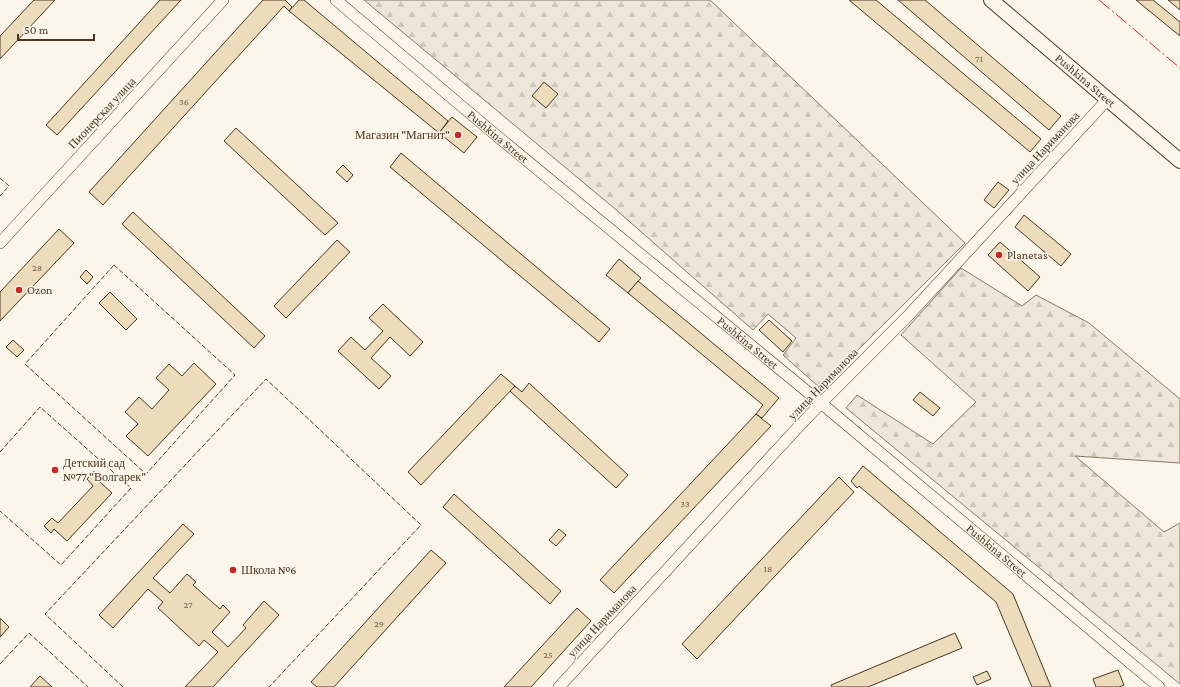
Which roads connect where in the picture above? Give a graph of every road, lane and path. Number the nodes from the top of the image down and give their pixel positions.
1 (223, 0) edge
2 (336, 0) edge
3 (991, 0) edge
4 (1107, 100) junction
5 (1180, 161) edge
6 (0, 243) edge
7 (822, 403) junction
8 (559, 687) edge
9 (1159, 687) edge

1 - 6 street, Пионерская улица
2 - 7 street, Pushkina Street
3 - 4 main road, Pushkina Street
4 - 5 main road, Pushkina Street
4 - 7 street, улица Нариманова
7 - 8 street, улица Нариманова
7 - 9 street, Pushkina Street

